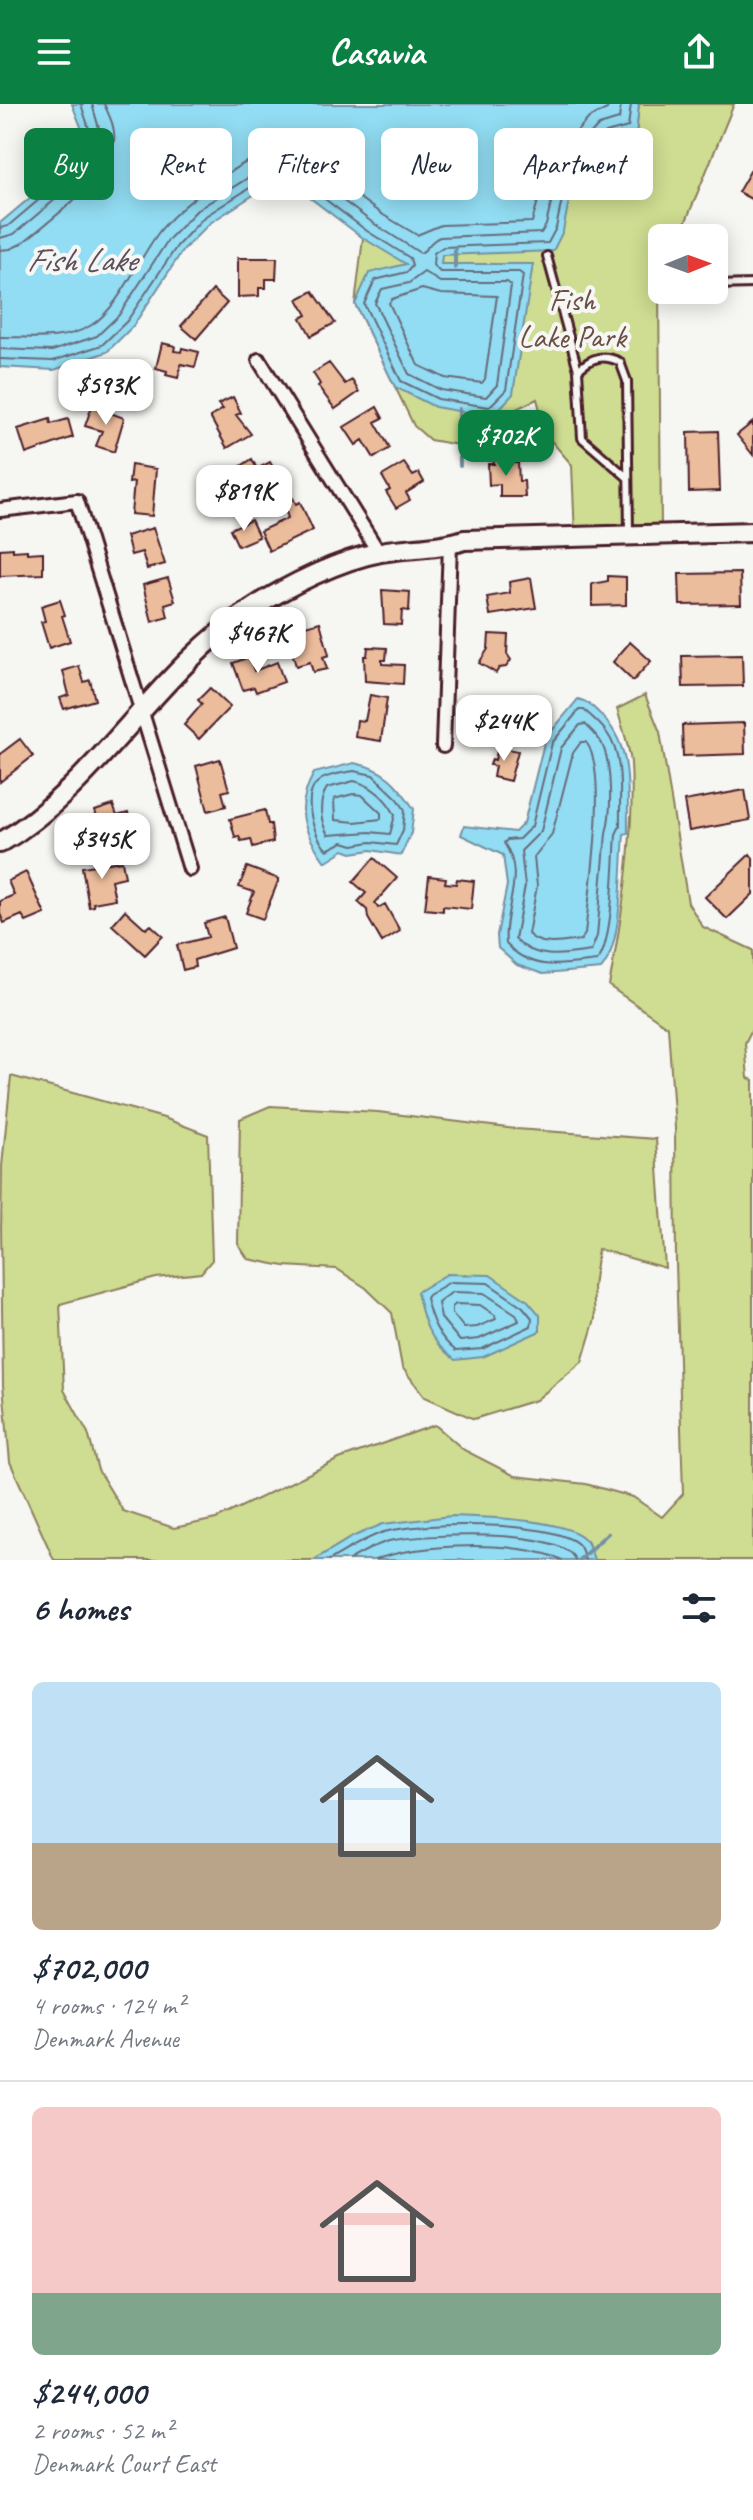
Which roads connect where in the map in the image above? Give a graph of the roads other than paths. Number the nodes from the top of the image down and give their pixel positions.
1 (547, 256) dead end
2 (753, 284) edge
3 (728, 285) edge
4 (259, 360) dead end
5 (578, 370) junction
6 (628, 478) junction
7 (0, 510) edge
8 (753, 532) edge
9 (629, 535) junction
10 (450, 544) junction
11 (379, 553) junction
12 (141, 711) junction
13 (443, 746) dead end
14 (0, 843) edge
15 (190, 869) dead end

1 - 5 lane
2 - 3 lane
4 - 11 street
5 - 6 lane
5 - 6 lane
6 - 9 lane
7 - 12 street
8 - 9 street
9 - 10 street
10 - 11 street
10 - 13 street
11 - 12 street
12 - 14 street
12 - 15 street

